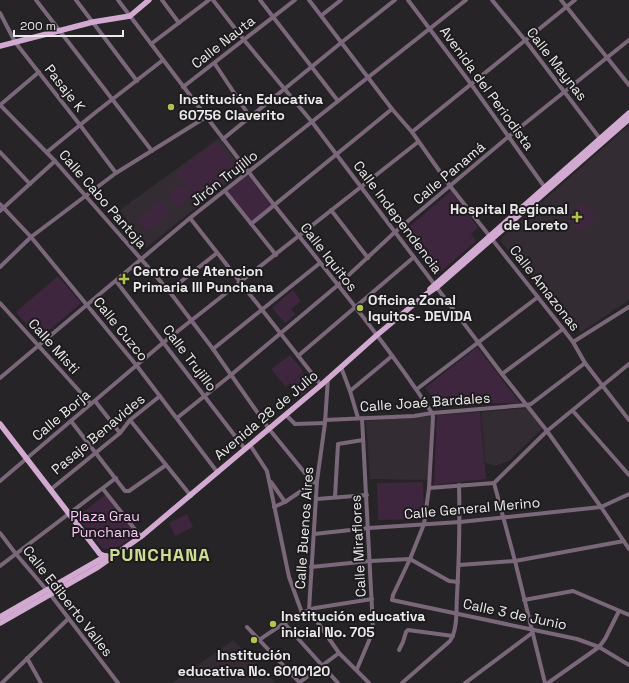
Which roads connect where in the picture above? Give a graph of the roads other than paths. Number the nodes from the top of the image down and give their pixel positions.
1 (36, 0) edge
2 (76, 0) edge
3 (118, 0) edge
4 (150, 0) edge
5 (162, 0) edge
6 (209, 0) edge
7 (213, 0) edge
8 (260, 0) edge
9 (295, 0) edge
10 (309, 0) edge
11 (341, 0) edge
12 (395, 0) edge
13 (408, 0) edge
14 (466, 0) edge
15 (492, 0) edge
16 (561, 0) edge
17 (576, 0) edge
18 (566, 7) junction
19 (0, 13) edge
20 (322, 15) junction
21 (130, 16) junction
22 (273, 17) junction
23 (93, 22) junction
24 (179, 23) junction
25 (431, 29) junction
26 (59, 31) junction
27 (244, 40) junction
28 (525, 40) junction
29 (629, 40) edge
30 (16, 42) junction
31 (342, 42) junction
32 (151, 44) junction
33 (0, 46) edge
34 (607, 58) junction
35 (163, 60) junction
36 (215, 64) junction
37 (311, 67) junction
38 (39, 72) junction
39 (369, 77) junction
40 (136, 81) junction
41 (471, 84) junction
42 (629, 85) edge
43 (183, 87) junction
44 (283, 89) junction
45 (566, 92) junction
46 (111, 100) junction
47 (338, 101) junction
48 (0, 105) edge
49 (392, 109) junction
50 (629, 113) edge
51 (206, 117) junction
52 (250, 117) junction
53 (629, 119) edge
54 (312, 122) junction
55 (80, 125) junction
56 (412, 132) junction
57 (508, 137) junction
58 (223, 139) junction
59 (601, 140) junction
60 (418, 142) junction
61 (152, 151) junction
62 (0, 152) edge
63 (47, 152) junction
64 (337, 155) junction
65 (55, 161) junction
66 (249, 172) junction
67 (116, 174) junction
68 (30, 184) junction
69 (450, 186) junction
70 (361, 187) junction
71 (546, 189) junction
72 (224, 191) junction
73 (86, 197) junction
74 (0, 204) edge
75 (274, 204) junction
76 (2, 210) edge
77 (332, 210) junction
78 (190, 218) junction
79 (251, 224) junction
80 (396, 232) junction
81 (299, 236) junction
82 (31, 237) junction
83 (491, 237) junction
84 (217, 253) junction
85 (276, 255) junction
86 (414, 257) junction
87 (368, 258) junction
88 (141, 259) junction
89 (320, 264) junction
90 (0, 267) edge
91 (116, 281) junction
92 (240, 283) junction
93 (338, 285) junction
94 (436, 286) junction
95 (169, 291) junction
96 (538, 297) junction
97 (0, 303) edge
98 (88, 305) junction
99 (629, 307) edge
100 (355, 308) junction
101 (262, 310) junction
102 (192, 320) junction
103 (563, 329) junction
104 (280, 333) junction
105 (377, 336) junction
106 (479, 341) junction
107 (164, 342) junction
108 (573, 342) junction
109 (39, 345) junction
110 (213, 349) junction
111 (298, 356) junction
112 (392, 356) junction
113 (585, 363) junction
114 (629, 364) edge
115 (137, 366) junction
116 (341, 368) junction
117 (502, 374) junction
118 (231, 375) junction
119 (0, 378) edge
120 (328, 378) junction
121 (320, 385) junction
122 (602, 386) junction
123 (417, 389) junction
124 (350, 391) junction
125 (160, 396) junction
126 (205, 396) junction
127 (93, 403) junction
128 (527, 405) junction
129 (572, 411) junction
130 (432, 413) junction
131 (286, 415) junction
132 (177, 418) junction
133 (360, 418) junction
134 (130, 420) junction
135 (629, 420) edge
136 (71, 421) junction
137 (325, 421) junction
138 (0, 424) edge
139 (269, 429) junction
140 (547, 431) junction
141 (120, 433) junction
142 (363, 440) junction
143 (248, 447) junction
144 (96, 452) junction
145 (26, 459) junction
146 (166, 465) junction
147 (218, 473) junction
148 (629, 475) edge
149 (116, 478) junction
150 (270, 480) junction
151 (0, 481) edge
152 (315, 482) junction
153 (494, 483) junction
154 (459, 485) junction
155 (429, 488) junction
156 (103, 489) junction
157 (50, 490) junction
158 (629, 494) edge
159 (367, 495) junction
160 (191, 496) junction
161 (335, 497) junction
162 (317, 498) junction
163 (285, 502) junction
164 (274, 507) junction
165 (601, 507) junction
166 (68, 514) junction
167 (504, 517) junction
168 (460, 522) junction
169 (424, 524) junction
170 (369, 528) junction
171 (0, 533) edge
172 (314, 534) junction
173 (141, 537) junction
174 (624, 541) junction
175 (629, 549) edge
176 (121, 550) junction
177 (16, 554) junction
178 (105, 556) junction
179 (112, 557) junction
180 (410, 559) junction
181 (370, 561) junction
182 (515, 561) junction
183 (458, 565) junction
184 (0, 566) edge
185 (312, 567) junction
186 (458, 582) junction
187 (48, 592) junction
188 (372, 600) junction
189 (524, 600) junction
190 (309, 610) junction
191 (619, 611) junction
192 (302, 613) junction
193 (456, 613) junction
194 (629, 615) edge
195 (0, 617) edge
196 (68, 619) junction
197 (0, 623) edge
198 (284, 623) junction
199 (247, 627) dead end
200 (532, 631) junction
201 (454, 636) junction
202 (259, 640) junction
203 (599, 647) junction
204 (399, 650) dead end
205 (339, 652) junction
206 (27, 658) junction
207 (322, 665) junction
208 (629, 665) edge
209 (357, 670) junction
210 (2, 683) edge
211 (41, 683) edge
212 (118, 683) edge
213 (300, 683) edge
214 (338, 683) edge
215 (369, 683) edge
216 (402, 683) edge
217 (464, 683) edge
218 (546, 683) edge

1 - 26 street
2 - 23 street
3 - 21 street, Calle Iquitos
4 - 21 main road
5 - 24 street
6 - 24 street
7 - 27 street, Calle Independencia
8 - 22 street
9 - 22 street, Calle Nauta
10 - 20 street, Calle Amazonas
11 - 20 street
12 - 31 street
13 - 25 street, Avenida del Periodista
14 - 25 street, Jirón Trujillo
15 - 28 street, Calle Maynas
16 - 18 street
17 - 18 street
18 - 28 street
18 - 34 street
19 - 30 street, Pasaje K
20 - 31 street, Calle Amazonas
21 - 23 main road
21 - 32 street, Calle Iquitos
22 - 27 street, Calle Nauta
22 - 37 street
23 - 26 main road
23 - 40 street
24 - 32 street
25 - 39 street, Jirón Trujillo
25 - 41 street, Avenida del Periodista
26 - 30 main road
26 - 46 street
27 - 36 street, Calle Nauta
27 - 44 street, Calle Independencia
28 - 41 street
28 - 45 street, Calle Maynas
29 - 34 street, Calle Panamá
30 - 33 main road
30 - 38 street, Pasaje K
31 - 37 street
31 - 39 street, Calle Amazonas
32 - 35 street, Calle Iquitos
34 - 42 street
34 - 45 street, Calle Panamá
35 - 40 street
35 - 43 street, Calle Iquitos
36 - 43 street, Calle Nauta
36 - 52 street
37 - 44 street
37 - 47 street
38 - 48 street
38 - 55 street, Pasaje K
39 - 47 street, Jirón Trujillo
39 - 49 street, Calle Amazonas
40 - 46 street
41 - 56 street
41 - 57 street, Avenida del Periodista
43 - 51 street, Calle Iquitos
44 - 52 street
44 - 54 street, Calle Independencia
45 - 57 street, Calle Panamá
45 - 59 street, Calle Maynas
46 - 55 street
46 - 61 street
47 - 54 street, Jirón Trujillo
48 - 63 street, Calle Cabo Pantoja
49 - 56 street, Calle Amazonas
49 - 64 street
50 - 59 main road, Avenida 28 de Julio
51 - 58 street, Calle Iquitos
51 - 61 street
52 - 58 street
53 - 59 main road, Avenida 28 de Julio
54 - 64 street, Calle Independencia
54 - 66 street, Jirón Trujillo
55 - 63 street
55 - 67 street, Pasaje K
56 - 60 street, Calle Amazonas
57 - 69 street, Calle Panamá
57 - 71 street, Avenida del Periodista
58 - 66 street, Calle Iquitos
59 - 71 main road, Avenida 28 de Julio
60 - 69 street, Calle Amazonas
60 - 70 street, Calle Borja
61 - 67 street
62 - 68 street
63 - 65 street, Calle Cabo Pantoja
64 - 70 street, Calle Independencia
64 - 75 street
65 - 68 street
65 - 73 street, Calle Cabo Pantoja
66 - 72 street, Jirón Trujillo
66 - 75 street, Calle Iquitos
67 - 73 street
68 - 76 street
69 - 80 street, Calle Panamá
69 - 83 street, Calle Amazonas
70 - 77 street, Calle Borja
70 - 80 street, Calle Independencia
71 - 83 main road, Avenida 28 de Julio
72 - 78 street, Jirón Trujillo
72 - 79 street
73 - 82 street
73 - 88 street, Calle Cabo Pantoja
74 - 76 street, Calle Cuzco
75 - 79 street
75 - 81 street, Calle Iquitos
76 - 82 street, Calle Cuzco
77 - 81 street, Calle Borja
77 - 87 street
78 - 84 street
78 - 88 street, Jirón Trujillo
79 - 85 street
80 - 86 street, Calle Independencia
80 - 87 street, Calle Panamá
81 - 85 street, Calle Borja
81 - 89 street, Calle Iquitos
82 - 90 street
82 - 98 street, Calle Cuzco
83 - 94 main road, Avenida 28 de Julio
83 - 96 street, Calle Amazonas
84 - 92 street
84 - 95 street
85 - 92 street, Calle Borja
86 - 94 street, Calle Independencia
86 - 100 street
87 - 93 street, Calle Panamá
88 - 91 street, Jirón Trujillo
88 - 95 street, Calle Cabo Pantoja
89 - 93 street, Calle Iquitos
89 - 101 street
91 - 98 street, Jirón Trujillo
91 - 107 street, Calle Trujillo
92 - 101 street
92 - 102 street, Calle Borja
93 - 100 street, Calle Iquitos
93 - 104 street, Calle Panamá
94 - 105 main road, Avenida 28 de Julio
94 - 106 street, Calle Independencia
95 - 102 street, Calle Cabo Pantoja
96 - 103 street, Calle Amazonas
96 - 106 street
97 - 109 street, Calle Misti
98 - 109 street, Jirón Trujillo
98 - 115 street, Calle Cuzco
99 - 108 street
100 - 105 street, Calle Iquitos
100 - 111 street
101 - 104 street
101 - 110 street
102 - 107 street, Calle Borja
102 - 110 street, Calle Cabo Pantoja
103 - 108 street, Calle Amazonas
103 - 117 street
104 - 111 street
104 - 118 street, Calle Panamá
105 - 112 street, Calle Iquitos
105 - 116 main road, Avenida 28 de Julio
106 - 117 street, Calle Independencia
106 - 123 street
107 - 115 street, Calle Borja
107 - 126 street, Calle Trujillo
108 - 113 street, Calle Amazonas
109 - 119 street, Jirón Trujillo
109 - 127 street, Calle Misti
110 - 118 street, Calle Cabo Pantoja
111 - 121 street
112 - 123 street, Calle Iquitos
112 - 124 street
113 - 122 street, Calle Amazonas
113 - 128 street
114 - 122 street
115 - 125 street, Calle Cuzco
115 - 127 street, Calle Borja
116 - 120 main road, Avenida 28 de Julio
116 - 124 street, Calle Miraflores
117 - 128 street, Calle Independencia
118 - 126 street, Calle Panamá
118 - 139 street, Calle Cabo Pantoja
120 - 121 main road, Avenida 28 de Julio
120 - 137 street, Calle Buenos Aires
121 - 131 main road, Avenida 28 de Julio
122 - 129 street
122 - 135 street, Calle Amazonas
123 - 130 street, Calle Iquitos
124 - 133 street, Calle Miraflores
125 - 132 street, Calle Cuzco
125 - 134 street, Pasaje Benavides
126 - 132 street, Calle Panamá
126 - 143 street, Calle Trujillo
127 - 136 street, Calle Borja
127 - 141 street, Calle Misti
128 - 130 street, Calle Joaé Bardales
128 - 140 street, Calle Independencia
129 - 140 street
129 - 148 street
130 - 133 street, Calle Joaé Bardales
130 - 155 street
131 - 137 street, Calle Joaé Bardales
131 - 139 main road, Avenida 28 de Julio
132 - 147 street, Calle Cuzco
133 - 137 street, Calle Joaé Bardales
133 - 142 street, Calle Miraflores
134 - 141 street, Pasaje Benavides
134 - 146 street
136 - 144 street
136 - 145 street, Calle Borja
137 - 152 street, Calle Buenos Aires
138 - 145 main road
139 - 143 main road, Avenida 28 de Julio
139 - 152 street, Calle Cabo Pantoja
140 - 153 street
140 - 165 street, Calle Independencia
141 - 144 street, Pasaje Benavides
142 - 159 street, Calle Miraflores
142 - 161 street
143 - 147 main road, Avenida 28 de Julio
143 - 150 street, Calle Trujillo
144 - 149 street
144 - 157 street, Pasaje Benavides
145 - 151 street, Calle Borja
145 - 157 main road
146 - 149 street
146 - 160 street
147 - 160 main road, Avenida 28 de Julio
149 - 156 street
150 - 163 street
150 - 164 street
152 - 162 street, Calle Buenos Aires
152 - 163 street
153 - 154 street
153 - 167 street
154 - 155 street
154 - 168 street
155 - 169 street
156 - 166 street
156 - 173 street
157 - 166 main road
158 - 165 street, Calle General Merino
159 - 161 street
159 - 170 street, Calle Miraflores
160 - 173 main road, Avenida 28 de Julio
161 - 162 street
162 - 172 street, Calle Buenos Aires
163 - 164 street
164 - 192 street
165 - 167 street, Calle General Merino
165 - 174 street, Calle Independencia
166 - 177 street
166 - 178 main road
167 - 168 street, Calle General Merino
167 - 182 street
168 - 169 street, Calle General Merino
168 - 183 street
169 - 170 street, Calle General Merino
169 - 180 street
170 - 172 street, Calle General Merino
170 - 181 street, Calle Miraflores
171 - 177 street, Calle Ediberto Valles
172 - 185 street, Calle Buenos Aires
173 - 176 main road, Avenida 28 de Julio
174 - 175 street, Calle Independencia
174 - 182 street
176 - 178 main road, Avenida 28 de Julio
176 - 179 main road, Avenida 28 de Julio
177 - 184 street
177 - 187 street, Calle Ediberto Valles
178 - 179 main road
178 - 187 main road, Avenida 28 de Julio
179 - 187 main road, Avenida 28 de Julio
180 - 181 street
180 - 186 street
180 - 193 street, Calle 3 de Junio
181 - 185 street
181 - 188 street, Calle Miraflores
182 - 183 street
182 - 189 street
183 - 186 street
185 - 190 street, Calle Buenos Aires
186 - 193 street
187 - 195 main road, Avenida 28 de Julio
187 - 196 street, Calle Ediberto Valles
187 - 197 main road, Avenida 28 de Julio
188 - 190 street
188 - 209 street, Calle Miraflores
189 - 191 street
189 - 200 street
190 - 192 street
190 - 205 street, Calle Buenos Aires
191 - 194 street
191 - 203 street
192 - 198 street
193 - 200 street, Calle 3 de Junio
193 - 201 street
196 - 206 street
196 - 212 street, Calle Ediberto Valles
198 - 202 street
198 - 207 street
199 - 202 street
200 - 203 street, Calle 3 de Junio
200 - 217 street
200 - 218 street
201 - 204 street
201 - 216 street
202 - 213 street
203 - 208 street, Calle 3 de Junio
203 - 218 street
205 - 207 street
205 - 209 street, Calle Buenos Aires
206 - 210 street
206 - 211 street
207 - 213 street
207 - 214 street
209 - 215 street, Calle Buenos Aires

